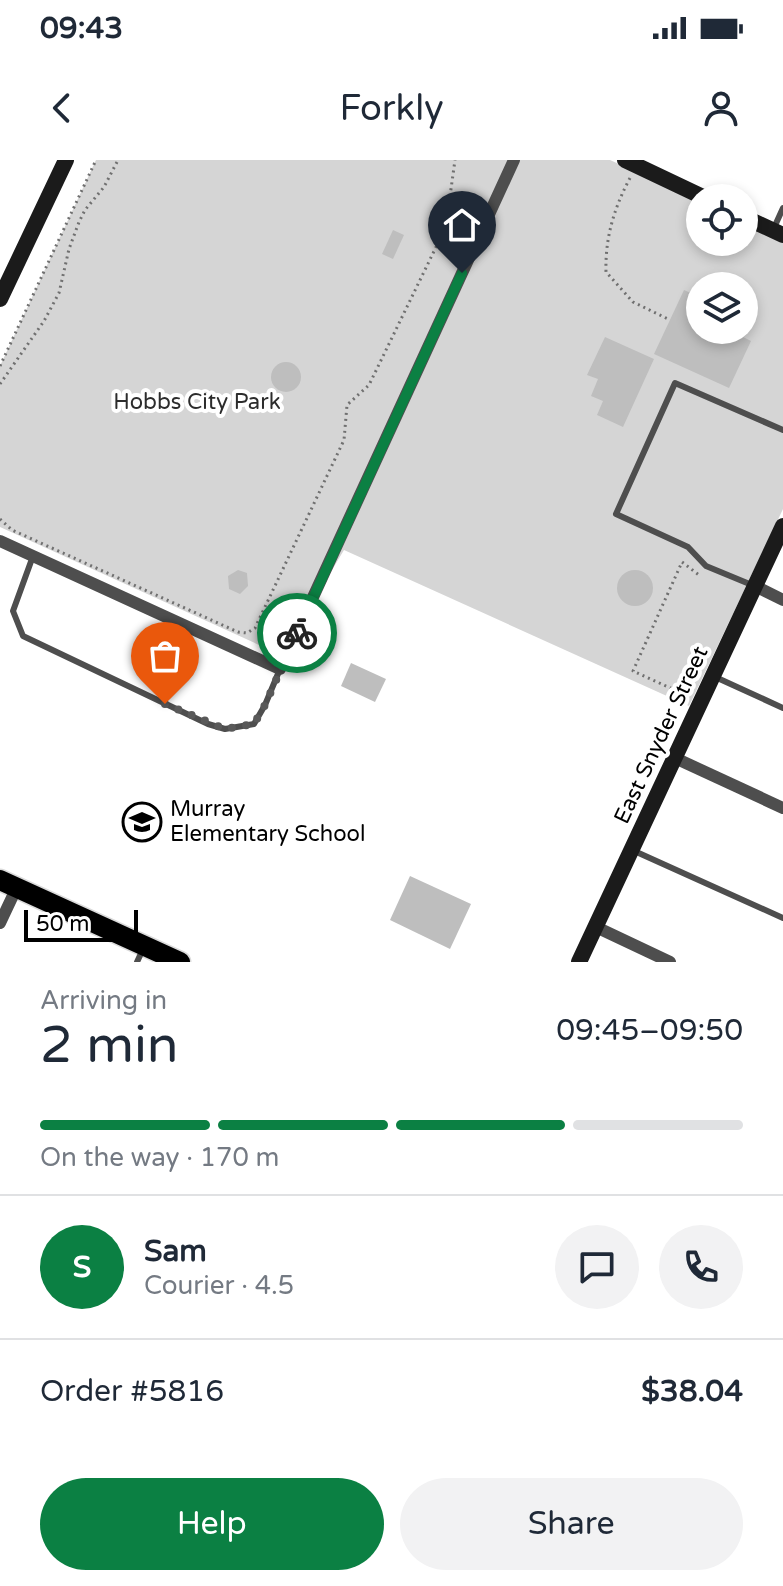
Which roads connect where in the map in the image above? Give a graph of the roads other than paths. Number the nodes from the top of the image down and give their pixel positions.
1 (66, 160) edge
2 (514, 160) edge
3 (643, 165) edge
4 (686, 188) edge
5 (783, 208) edge
6 (758, 224) edge
7 (778, 233) edge
8 (0, 299) edge
9 (783, 430) edge
10 (783, 526) edge
11 (0, 541) edge
12 (33, 556) junction
13 (755, 586) junction
14 (783, 600) edge
15 (280, 669) junction
16 (713, 676) junction
17 (783, 708) edge
18 (675, 758) junction
19 (783, 808) edge
20 (632, 850) junction
21 (8, 884) edge
22 (783, 918) edge
23 (0, 923) edge
24 (596, 927) junction
25 (140, 954) edge
26 (180, 962) edge
27 (579, 962) edge
28 (670, 962) edge

1 - 8 street
2 - 15 street
3 - 4 street
5 - 7 lane
6 - 7 street
9 - 13 lane
10 - 13 street, East Snyder Street
11 - 12 street
12 - 15 street
12 - 15 lane
13 - 14 street
13 - 16 street, East Snyder Street
16 - 17 lane
16 - 18 street, East Snyder Street
18 - 19 street
18 - 20 street, East Snyder Street
20 - 22 lane
20 - 24 street, East Snyder Street
21 - 23 street
21 - 25 main road
24 - 27 street, East Snyder Street
24 - 28 street
25 - 26 main road

